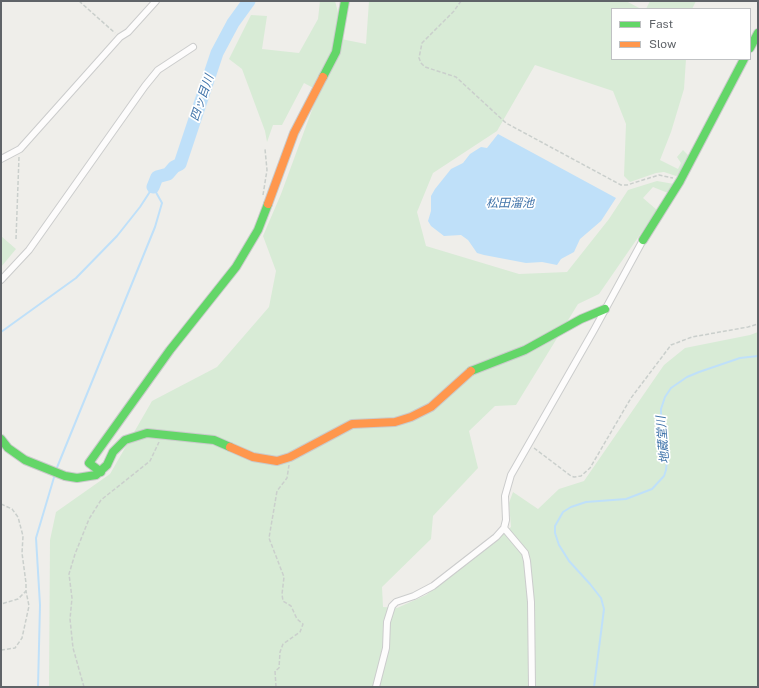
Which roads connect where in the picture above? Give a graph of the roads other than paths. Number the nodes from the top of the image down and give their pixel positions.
1 (156, 1) edge
2 (345, 1) edge
3 (758, 33) edge
4 (751, 46) edge
5 (193, 47) dead end
6 (743, 60) edge
7 (1, 159) edge
8 (643, 240) joint
9 (1, 280) edge
10 (605, 309) junction
11 (1, 439) edge
12 (101, 472) junction
13 (504, 528) junction
14 (376, 687) edge
15 (532, 687) edge

1 - 7 street
2 - 12 street
3 - 4 street
5 - 9 street
6 - 8 street
8 - 10 street
10 - 12 street
10 - 13 street
11 - 12 street
13 - 14 street
13 - 15 street

